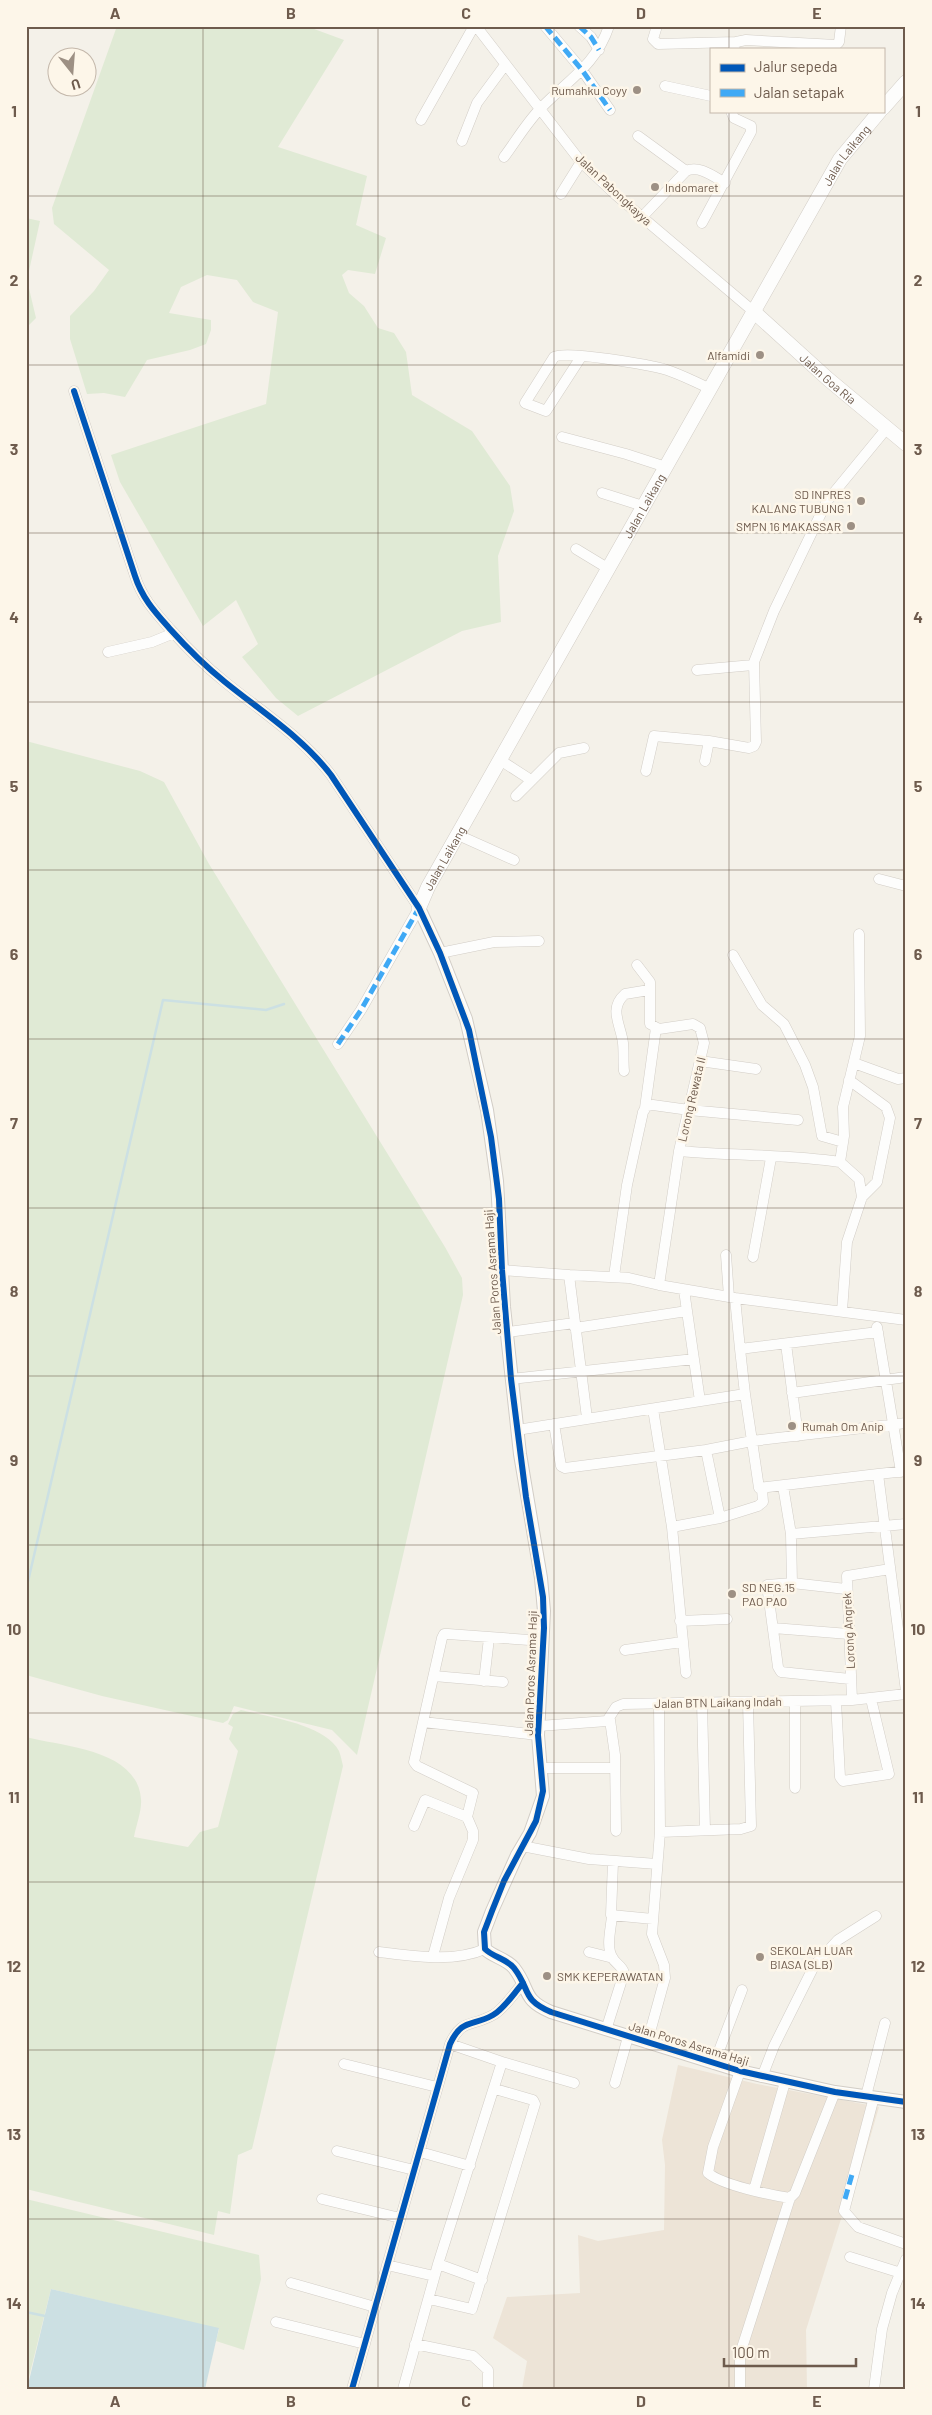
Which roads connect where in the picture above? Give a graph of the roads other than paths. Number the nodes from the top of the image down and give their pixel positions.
1 (475, 26) edge
2 (545, 26) edge
3 (579, 26) edge
4 (609, 26) edge
5 (657, 26) edge
6 (841, 26) edge
7 (735, 46) edge
8 (599, 50) junction
9 (505, 65) junction
10 (582, 70) junction
11 (906, 82) edge
12 (665, 86) dead end
13 (710, 96) edge
14 (884, 107) edge
15 (540, 109) junction
16 (610, 110) dead end
17 (731, 112) edge
18 (879, 112) edge
19 (421, 120) dead end
20 (638, 136) dead end
21 (462, 141) dead end
22 (504, 157) dead end
23 (581, 162) junction
24 (686, 171) junction
25 (725, 183) junction
26 (561, 194) dead end
27 (643, 216) junction
28 (702, 223) dead end
29 (753, 311) junction
30 (581, 357) junction
31 (709, 388) junction
32 (74, 390) dead end
33 (886, 428) junction
34 (562, 437) dead end
35 (906, 444) edge
36 (666, 467) junction
37 (602, 493) dead end
38 (643, 506) junction
39 (576, 549) dead end
40 (609, 569) junction
41 (174, 633) junction
42 (108, 652) dead end
43 (753, 665) junction
44 (697, 670) dead end
45 (709, 741) junction
46 (584, 748) dead end
47 (500, 760) junction
48 (705, 761) dead end
49 (646, 770) dead end
50 (531, 780) junction
51 (516, 796) dead end
52 (458, 836) junction
53 (514, 860) dead end
54 (879, 879) dead end
55 (906, 886) edge
56 (418, 908) junction
57 (859, 934) dead end
58 (539, 941) dead end
59 (440, 953) junction
60 (733, 955) dead end
61 (637, 966) dead end
62 (649, 990) junction
63 (656, 1028) junction
64 (338, 1044) dead end
65 (700, 1060) junction
66 (854, 1063) junction
67 (756, 1069) dead end
68 (624, 1071) dead end
69 (906, 1078) edge
70 (849, 1080) junction
71 (645, 1108) junction
72 (689, 1110) junction
73 (798, 1120) dead end
74 (843, 1142) junction
75 (679, 1151) junction
76 (771, 1158) junction
77 (840, 1162) junction
78 (862, 1197) junction
79 (726, 1255) dead end
80 (753, 1257) dead end
81 (502, 1270) junction
82 (569, 1275) junction
83 (614, 1276) junction
84 (659, 1286) junction
85 (684, 1290) junction
86 (732, 1297) junction
87 (687, 1310) junction
88 (842, 1311) junction
89 (875, 1317) junction
90 (906, 1320) edge
91 (575, 1325) junction
92 (508, 1332) junction
93 (878, 1332) junction
94 (786, 1344) junction
95 (740, 1349) junction
96 (694, 1359) junction
97 (580, 1372) junction
98 (906, 1377) edge
99 (511, 1379) junction
100 (884, 1380) junction
101 (792, 1393) junction
102 (745, 1394) junction
103 (700, 1401) junction
104 (653, 1409) junction
105 (587, 1418) junction
106 (906, 1422) edge
107 (554, 1424) junction
108 (894, 1424) junction
109 (518, 1430) junction
110 (798, 1436) junction
111 (752, 1441) junction
112 (706, 1450) junction
113 (662, 1455) junction
114 (903, 1472) edge
115 (878, 1474) junction
116 (784, 1486) junction
117 (762, 1489) junction
118 (720, 1518) junction
119 (906, 1524) edge
120 (884, 1526) junction
121 (672, 1527) junction
122 (791, 1534) junction
123 (890, 1569) junction
124 (792, 1583) junction
125 (846, 1589) junction
126 (727, 1619) dead end
127 (680, 1621) junction
128 (773, 1628) junction
129 (849, 1634) junction
130 (489, 1638) junction
131 (544, 1641) junction
132 (682, 1642) junction
133 (903, 1647) edge
134 (625, 1650) dead end
135 (686, 1673) dead end
136 (434, 1676) junction
137 (850, 1678) junction
138 (484, 1681) junction
139 (503, 1682) dead end
140 (906, 1693) edge
141 (871, 1699) junction
142 (852, 1700) junction
143 (795, 1701) junction
144 (836, 1701) junction
145 (702, 1702) junction
146 (748, 1702) junction
147 (659, 1703) junction
148 (610, 1720) junction
149 (424, 1722) junction
150 (538, 1731) junction
151 (541, 1768) junction
152 (616, 1768) junction
153 (795, 1788) dead end
154 (467, 1817) junction
155 (414, 1826) dead end
156 (705, 1830) junction
157 (616, 1831) dead end
158 (660, 1832) junction
159 (522, 1846) junction
160 (613, 1862) junction
161 (657, 1864) junction
162 (612, 1916) junction
163 (876, 1916) dead end
164 (653, 1919) junction
165 (485, 1948) junction
166 (379, 1952) dead end
167 (589, 1952) dead end
168 (433, 1956) junction
169 (613, 1958) junction
170 (523, 1983) junction
171 (742, 1990) dead end
172 (885, 2023) dead end
173 (606, 2030) junction
174 (628, 2037) junction
175 (647, 2042) junction
176 (450, 2044) junction
177 (502, 2062) junction
178 (344, 2064) dead end
179 (714, 2064) junction
180 (740, 2071) junction
181 (762, 2077) junction
182 (574, 2082) dead end
183 (785, 2082) junction
184 (615, 2083) dead end
185 (437, 2087) junction
186 (495, 2088) junction
187 (835, 2092) junction
188 (870, 2097) junction
189 (906, 2102) edge
190 (338, 2151) dead end
191 (420, 2152) junction
192 (470, 2166) junction
193 (414, 2170) junction
194 (754, 2190) junction
195 (790, 2198) junction
196 (322, 2199) dead end
197 (400, 2218) junction
198 (906, 2244) edge
199 (850, 2257) dead end
200 (906, 2259) edge
201 (438, 2264) junction
202 (388, 2265) junction
203 (901, 2274) junction
204 (434, 2276) junction
205 (482, 2280) junction
206 (291, 2283) dead end
207 (429, 2299) junction
208 (375, 2306) junction
209 (276, 2322) dead end
210 (364, 2344) junction
211 (415, 2344) junction
212 (352, 2389) edge
213 (403, 2389) edge
214 (488, 2389) edge
215 (740, 2389) edge
216 (874, 2389) edge

1 - 9 street, Jalan Pabongkayya
1 - 19 street
2 - 10 street
3 - 8 street
4 - 8 street
5 - 7 street
6 - 7 street
8 - 10 street
9 - 15 street, Jalan Pabongkayya
9 - 21 street
10 - 15 street
10 - 16 street
11 - 14 main road
12 - 13 street
15 - 22 street
15 - 23 street, Jalan Pabongkayya
17 - 25 street
18 - 29 main road, Jalan Laikang
20 - 24 street
23 - 26 street
23 - 27 street, Jalan Pabongkayya
24 - 25 street
24 - 27 street
25 - 28 street
27 - 29 street, Jalan Pabongkayya
29 - 31 main road, Jalan Laikang
29 - 33 main road, Jalan Goa Ria
30 - 30 street
30 - 31 street
31 - 36 main road, Jalan Laikang
32 - 41 street
33 - 35 main road, Jalan Goa Ria
33 - 43 street
34 - 36 street
36 - 38 main road, Jalan Laikang
37 - 38 street
38 - 40 main road, Jalan Laikang
39 - 40 street
40 - 47 main road, Jalan Laikang
41 - 42 street
41 - 56 street
43 - 44 street
43 - 45 street
45 - 48 street
45 - 49 street
46 - 50 street
47 - 50 street
47 - 52 main road, Jalan Laikang
50 - 51 street
52 - 53 street
52 - 56 main road, Jalan Laikang
54 - 55 street
56 - 59 street, Jalan Poros Asrama Haji
56 - 64 street
57 - 66 street
58 - 59 street
59 - 81 street, Jalan Poros Asrama Haji
60 - 74 street
61 - 62 street
62 - 63 street
62 - 68 street
63 - 65 street, Lorong Rewata II
63 - 71 street
65 - 67 street
65 - 72 street, Lorong Rewata II
66 - 69 street
66 - 70 street
70 - 74 street
70 - 78 street
71 - 72 street
71 - 83 street
72 - 73 street
72 - 75 street, Lorong Rewata II
74 - 77 street
75 - 76 street
75 - 84 street, Lorong Rewata II
76 - 77 street
76 - 80 street
77 - 78 street
78 - 88 street
79 - 86 street
81 - 82 street
81 - 92 street, Jalan Poros Asrama Haji
82 - 83 street
82 - 91 street
83 - 84 street
84 - 85 street
85 - 86 street
85 - 87 street
86 - 88 street
86 - 95 street
87 - 91 street
87 - 96 street
88 - 89 street
89 - 90 street
89 - 93 street
91 - 92 street
91 - 97 street
92 - 99 street, Jalan Poros Asrama Haji
93 - 94 street
93 - 100 street
94 - 95 street
94 - 101 street
95 - 102 street
96 - 97 street
96 - 103 street
97 - 99 street
97 - 105 street
98 - 100 street
99 - 109 street, Jalan Poros Asrama Haji
100 - 101 street
100 - 108 street
101 - 110 street
102 - 103 street
102 - 111 street
103 - 104 street
104 - 105 street
104 - 113 street
105 - 107 street
106 - 108 street
107 - 109 street
107 - 113 street
108 - 110 street
108 - 114 street
109 - 131 street, Jalan Poros Asrama Haji
110 - 111 street
111 - 112 street
111 - 117 street
112 - 113 street
112 - 118 street
113 - 121 street
114 - 115 street
115 - 116 street
115 - 120 street, Jalan BTN Laikang Indah
116 - 117 street
116 - 122 street
117 - 118 street
118 - 121 street
119 - 120 street
120 - 122 street
120 - 123 street, Jalan BTN Laikang Indah
121 - 127 street
122 - 124 street
123 - 125 street, Lorong Angrek
123 - 133 street, Jalan BTN Laikang Indah
124 - 125 street
124 - 128 street
125 - 129 street, Lorong Angrek
126 - 127 street
127 - 132 street
128 - 129 street
128 - 137 street
129 - 137 street, Lorong Angrek
130 - 131 street
130 - 136 street
130 - 138 street
131 - 150 street, Jalan Poros Asrama Haji
132 - 134 street
132 - 135 street
133 - 140 street, Jalan BTN Laikang Indah
136 - 138 street
136 - 149 street
137 - 142 street, Lorong Angrek
138 - 139 street
140 - 141 street, Jalan BTN Laikang Indah
141 - 142 street, Jalan BTN Laikang Indah
141 - 144 street
142 - 144 street, Jalan BTN Laikang Indah
143 - 144 street, Jalan BTN Laikang Indah
143 - 146 street, Jalan BTN Laikang Indah
143 - 153 street
145 - 146 street, Jalan BTN Laikang Indah
145 - 147 street, Jalan BTN Laikang Indah
145 - 156 street
146 - 156 street
147 - 148 street, Jalan BTN Laikang Indah
147 - 158 street
148 - 150 street
148 - 152 street
149 - 150 street
149 - 154 street
150 - 151 street, Jalan Poros Asrama Haji
151 - 152 street
151 - 159 street, Jalan Poros Asrama Haji
152 - 157 street
154 - 155 street
154 - 168 street
156 - 158 street
158 - 161 street
159 - 160 street
159 - 165 street, Jalan Poros Asrama Haji
160 - 161 street
160 - 162 street
161 - 164 street
162 - 164 street
162 - 169 street
163 - 181 street
164 - 175 street
165 - 168 street
165 - 170 street, Jalan Poros Asrama Haji
166 - 168 street
167 - 169 street
169 - 173 street
170 - 173 street, Jalan Poros Asrama Haji
170 - 176 street
171 - 179 street
172 - 188 street
173 - 174 street, Jalan Poros Asrama Haji
174 - 175 street, Jalan Poros Asrama Haji
174 - 184 street
175 - 179 street, Jalan Poros Asrama Haji
176 - 177 street
176 - 185 street
177 - 182 street
177 - 186 street
178 - 185 street
179 - 180 street, Jalan Poros Asrama Haji
180 - 181 street, Jalan Poros Asrama Haji
180 - 194 street
181 - 183 street, Jalan Poros Asrama Haji
183 - 187 street, Jalan Poros Asrama Haji
183 - 194 street
185 - 191 street
186 - 192 street
186 - 205 street
187 - 188 street, Jalan Poros Asrama Haji
187 - 195 street
188 - 189 street, Jalan Poros Asrama Haji
188 - 198 street
190 - 193 street
191 - 192 street
191 - 193 street
192 - 201 street
193 - 197 street
194 - 195 street
195 - 215 street
196 - 197 street
197 - 202 street
199 - 203 street
200 - 203 street
201 - 204 street
201 - 205 street
202 - 204 street
202 - 208 street
203 - 216 street
204 - 207 street
205 - 207 street
206 - 208 street
207 - 211 street
208 - 210 street
209 - 210 street
210 - 212 street
211 - 213 street
211 - 214 street

